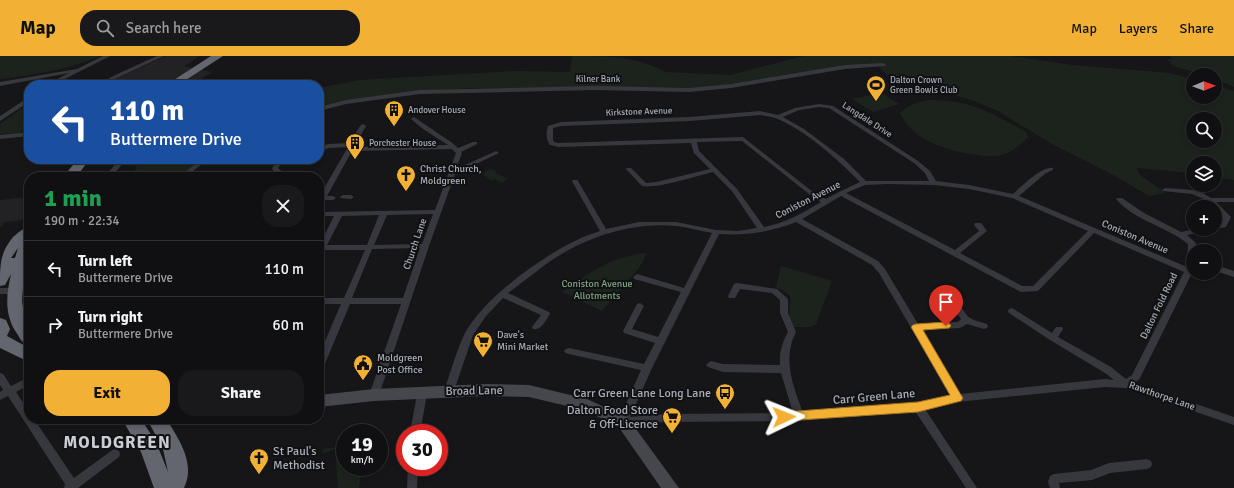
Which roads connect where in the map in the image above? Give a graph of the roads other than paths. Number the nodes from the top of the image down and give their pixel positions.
1 (107, 56) edge
2 (161, 56) edge
3 (208, 56) edge
4 (218, 56) edge
5 (880, 66) dead end
6 (76, 70) junction
7 (58, 80) edge
8 (110, 80) edge
9 (170, 80) edge
10 (179, 80) edge
11 (0, 84) edge
12 (24, 85) edge
13 (24, 102) edge
14 (324, 108) edge
15 (779, 117) junction
16 (0, 119) edge
17 (414, 119) dead end
18 (362, 126) dead end
19 (24, 132) edge
20 (24, 134) edge
21 (19, 135) junction
22 (0, 137) edge
23 (693, 140) junction
24 (476, 143) dead end
25 (324, 147) edge
26 (351, 147) junction
27 (456, 149) junction
28 (496, 153) dead end
29 (80, 164) edge
30 (88, 164) edge
31 (119, 164) edge
32 (199, 164) edge
33 (278, 164) edge
34 (629, 169) dead end
35 (714, 170) junction
36 (1051, 170) dead end
37 (73, 172) edge
38 (81, 172) edge
39 (112, 172) edge
40 (188, 172) edge
41 (279, 172) edge
42 (452, 172) junction
43 (575, 181) dead end
44 (864, 183) junction
45 (934, 183) junction
46 (1165, 190) dead end
47 (841, 193) junction
48 (324, 196) edge
49 (1014, 196) junction
50 (333, 198) dead end
51 (1120, 199) dead end
52 (324, 200) edge
53 (1211, 200) edge
54 (1222, 200) edge
55 (1234, 200) edge
56 (825, 201) junction
57 (437, 212) junction
58 (1222, 212) edge
59 (384, 213) junction
60 (324, 214) edge
61 (339, 214) junction
62 (1167, 218) dead end
63 (797, 219) junction
64 (1160, 224) junction
65 (978, 225) dead end
66 (1222, 225) edge
67 (762, 230) junction
68 (1093, 230) junction
69 (604, 232) junction
70 (716, 232) junction
71 (1186, 233) edge
72 (1182, 234) junction
73 (24, 235) edge
74 (324, 242) edge
75 (1192, 244) edge
76 (425, 246) junction
77 (369, 247) junction
78 (24, 248) edge
79 (324, 250) edge
80 (955, 254) junction
81 (0, 263) edge
82 (1186, 265) edge
83 (1222, 270) edge
84 (1234, 274) edge
85 (638, 277) dead end
86 (1186, 277) edge
87 (24, 287) edge
88 (2, 291) edge
89 (686, 291) junction
90 (502, 294) junction
91 (732, 296) dead end
92 (346, 301) junction
93 (406, 301) junction
94 (324, 302) edge
95 (640, 306) dead end
96 (958, 309) dead end
97 (1012, 311) dead end
98 (966, 320) junction
99 (0, 324) edge
100 (984, 326) dead end
101 (536, 327) dead end
102 (916, 327) junction
103 (1059, 329) dead end
104 (0, 335) edge
105 (24, 335) edge
106 (1053, 338) junction
107 (0, 340) edge
108 (661, 341) junction
109 (570, 351) dead end
110 (24, 353) edge
111 (324, 354) edge
112 (711, 365) dead end
113 (647, 368) junction
114 (785, 369) junction
115 (0, 377) edge
116 (24, 384) edge
117 (1126, 384) junction
118 (450, 390) junction
119 (4, 394) edge
120 (422, 394) junction
121 (374, 395) junction
122 (957, 398) junction
123 (324, 400) edge
124 (918, 407) junction
125 (799, 416) junction
126 (1234, 420) edge
127 (24, 422) edge
128 (623, 422) junction
129 (26, 424) edge
130 (135, 424) edge
131 (164, 424) edge
132 (417, 424) edge
133 (116, 454) dead end
134 (1147, 464) dead end
135 (413, 476) edge
136 (70, 486) edge
137 (165, 488) edge
138 (174, 488) edge
139 (412, 488) edge
140 (671, 488) edge
141 (972, 488) edge
142 (1055, 488) edge

1 - 6 street
2 - 8 street
3 - 9 highway
4 - 10 highway
5 - 14 street, Kilner Bank
6 - 7 street
6 - 11 street
11 - 12 street
13 - 16 street
15 - 23 street, Kirkstone Avenue
15 - 44 street, Kirkstone Avenue
15 - 45 street, Langdale Drive
17 - 27 street
18 - 26 street
19 - 21 street
20 - 21 street
21 - 22 street
23 - 35 street
23 - 56 street
24 - 27 street
25 - 26 street
26 - 27 street
26 - 48 street
27 - 42 street, Church Lane
28 - 42 street
29 - 37 highway
30 - 38 highway
31 - 39 street
32 - 40 street
33 - 41 street
34 - 35 street
35 - 67 street
36 - 49 street
42 - 57 street, Church Lane
43 - 69 street
44 - 45 street, Coniston Avenue
44 - 47 street, Coniston Avenue
45 - 49 street, Coniston Avenue
46 - 53 street
47 - 56 street, Coniston Avenue
47 - 80 street
49 - 68 street, Coniston Avenue
50 - 52 street
51 - 64 street
54 - 55 street
56 - 63 street, Coniston Avenue
57 - 59 street
57 - 76 street, Church Lane
58 - 66 street
59 - 61 street
59 - 77 street
60 - 61 street
61 - 74 street
62 - 64 street
63 - 67 street, Coniston Avenue
63 - 102 street
64 - 72 street
65 - 80 street
67 - 70 street, Coniston Avenue
68 - 80 street
68 - 82 street, Coniston Avenue
69 - 70 street, Coniston Avenue
69 - 90 street, Coniston Avenue
70 - 89 street
71 - 72 street
72 - 75 street, Dalton Fold Road
73 - 81 highway
76 - 77 street
76 - 93 street, Church Lane
77 - 79 street
77 - 92 street
78 - 88 highway
83 - 84 street
85 - 89 street
86 - 117 street, Dalton Fold Road
87 - 88 street
88 - 105 highway
89 - 108 street
90 - 101 street
90 - 118 street, Coniston Avenue
91 - 114 street
92 - 93 street
92 - 94 street
92 - 111 street
93 - 121 street, Church Lane
95 - 108 street
96 - 98 street
97 - 106 street, Rawthorpe Lane
98 - 100 street
98 - 102 street
99 - 104 highway
102 - 122 street
103 - 106 street
106 - 117 street, Rawthorpe Lane
107 - 110 highway
108 - 113 street
109 - 113 street
112 - 114 street
113 - 128 street
114 - 125 street
115 - 119 street
116 - 119 street
117 - 122 street, Carr Green Lane
117 - 126 street, Rawthorpe Lane
118 - 120 street, Broad Lane
118 - 128 street, Broad Lane
119 - 127 street
120 - 121 street, Broad Lane
120 - 132 street
121 - 123 street, Broad Lane
122 - 124 street, Carr Green Lane
124 - 125 street, Carr Green Lane
124 - 141 street
125 - 128 street, Carr Green Lane
128 - 140 street
129 - 136 street
130 - 137 highway
131 - 138 highway
133 - 136 street
134 - 142 street
135 - 139 street

